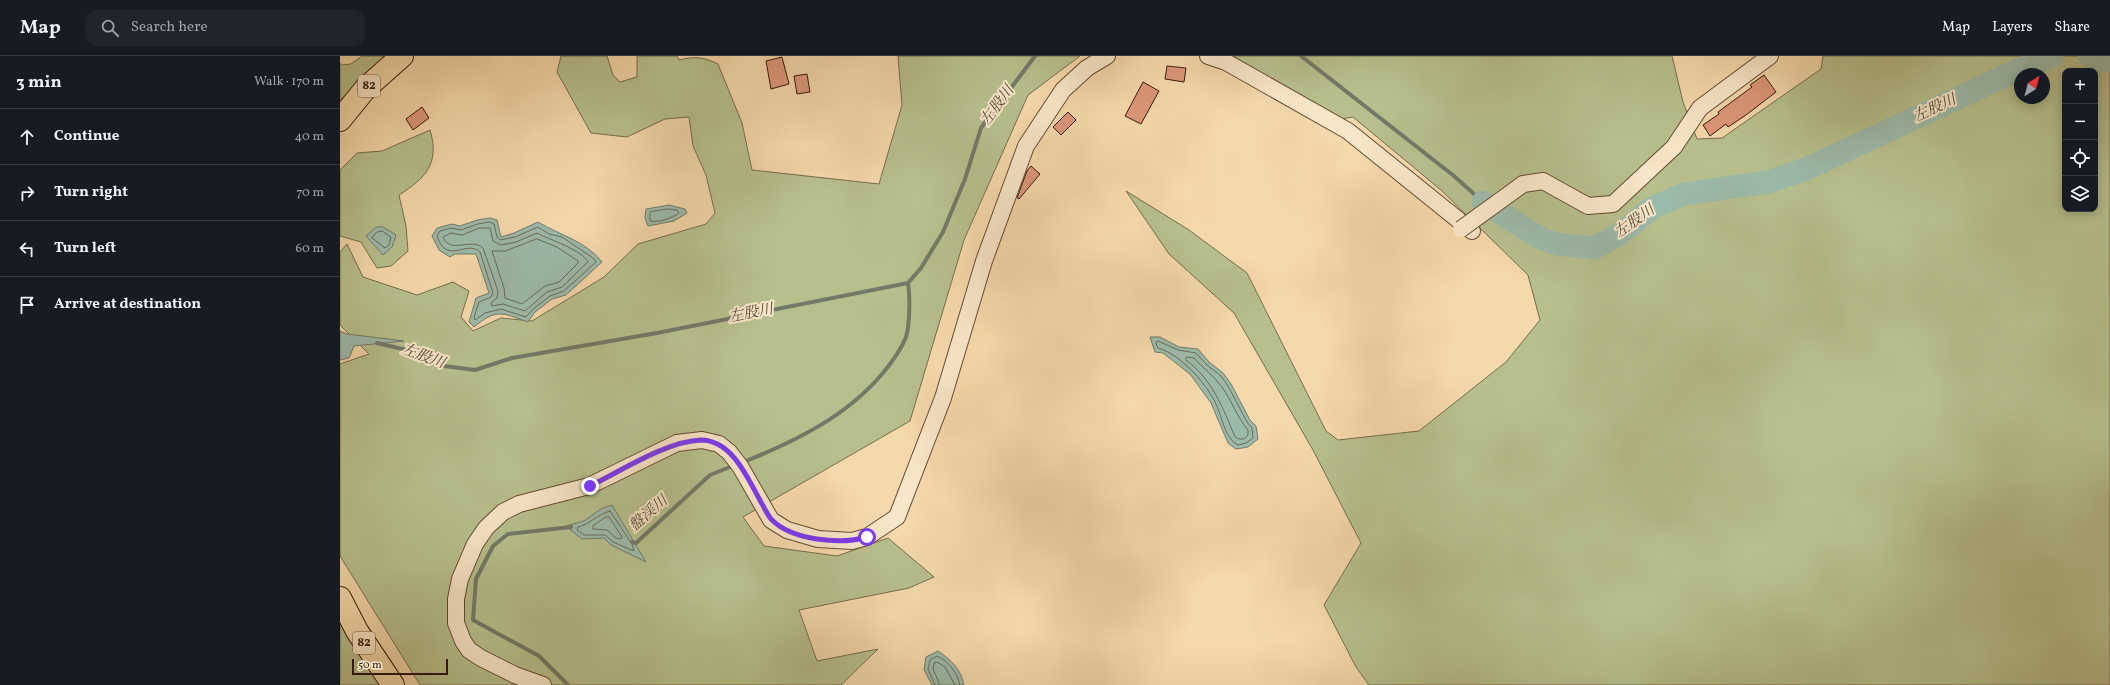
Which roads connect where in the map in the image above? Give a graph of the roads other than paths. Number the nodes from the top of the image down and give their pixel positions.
1 (402, 56) edge
2 (1107, 56) edge
3 (1208, 56) edge
4 (1770, 56) edge
5 (340, 120) edge
6 (340, 598) edge
7 (393, 685) edge
8 (543, 685) edge

1 - 5 main road, 82
2 - 8 street
3 - 4 street, bridge
6 - 7 main road, 82

